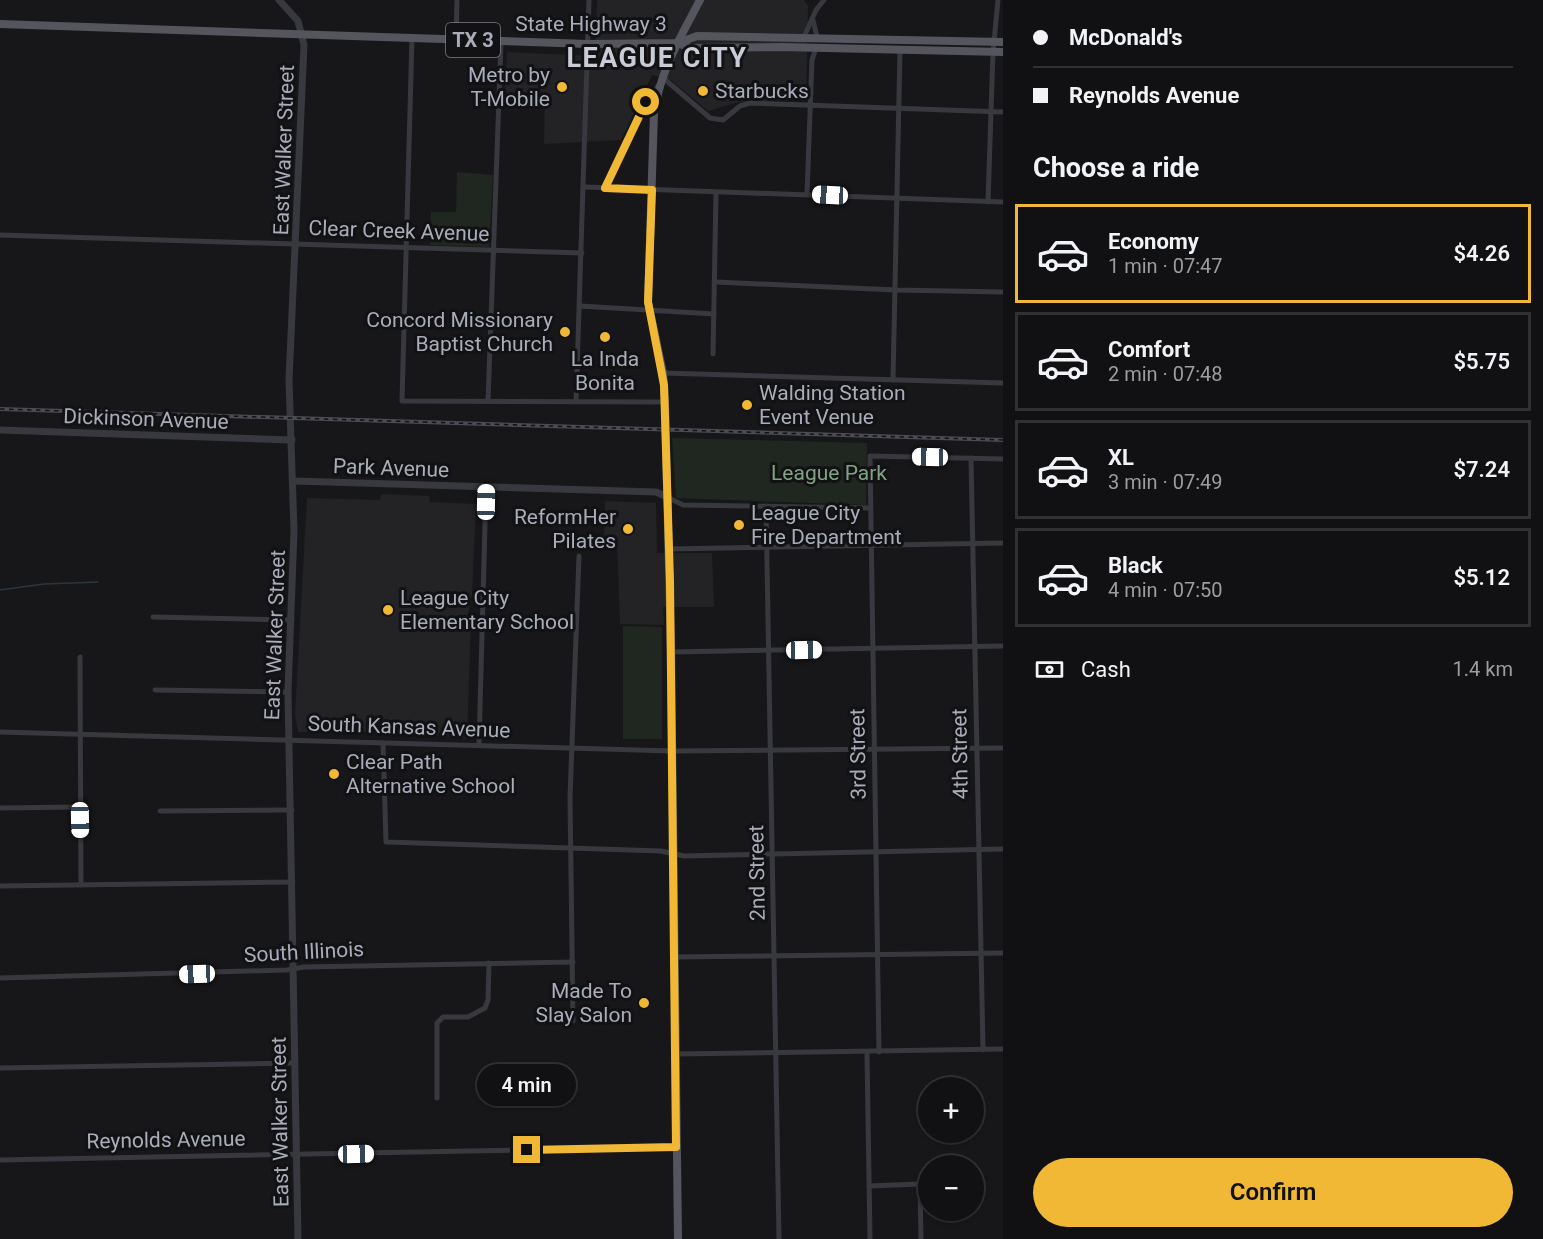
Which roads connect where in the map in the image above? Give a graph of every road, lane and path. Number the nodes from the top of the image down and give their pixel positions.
1 (279, 0) edge
2 (457, 0) edge
3 (589, 0) edge
4 (700, 0) edge
5 (824, 0) edge
6 (998, 0) edge
7 (813, 20) junction
8 (0, 24) edge
9 (303, 33) junction
10 (412, 37) junction
11 (804, 37) junction
12 (817, 38) junction
13 (900, 38) junction
14 (456, 39) junction
15 (501, 42) junction
16 (999, 42) edge
17 (678, 43) junction
18 (588, 44) junction
19 (806, 48) junction
20 (816, 48) junction
21 (900, 49) junction
22 (993, 52) junction
23 (1003, 52) edge
24 (812, 60) junction
25 (660, 81) junction
26 (810, 104) junction
27 (900, 108) junction
28 (992, 111) junction
29 (1003, 112) edge
30 (585, 188) junction
31 (605, 188) junction
32 (652, 190) junction
33 (716, 193) junction
34 (807, 194) junction
35 (898, 199) junction
36 (988, 201) junction
37 (1003, 202) edge
38 (0, 235) edge
39 (297, 243) junction
40 (407, 248) junction
41 (495, 250) junction
42 (582, 253) junction
43 (716, 282) junction
44 (896, 290) junction
45 (1003, 292) edge
46 (580, 306) junction
47 (649, 311) junction
48 (714, 314) junction
49 (713, 354) dead end
50 (663, 373) junction
51 (893, 380) junction
52 (1003, 383) edge
53 (488, 401) junction
54 (576, 402) junction
55 (665, 402) junction
56 (0, 430) edge
57 (292, 440) junction
58 (971, 458) junction
59 (1003, 459) edge
60 (294, 481) junction
61 (486, 487) junction
62 (667, 497) junction
63 (766, 506) junction
64 (870, 508) junction
65 (1003, 543) edge
66 (972, 544) junction
67 (870, 547) junction
68 (669, 549) junction
69 (767, 549) junction
70 (579, 556) dead end
71 (153, 617) dead end
72 (292, 620) junction
73 (1003, 646) edge
74 (974, 647) junction
75 (873, 649) junction
76 (769, 650) junction
77 (671, 652) junction
78 (80, 657) dead end
79 (155, 690) dead end
80 (288, 692) junction
81 (0, 732) edge
82 (78, 733) junction
83 (289, 739) junction
84 (383, 743) junction
85 (479, 745) junction
86 (573, 748) junction
87 (976, 748) junction
88 (1003, 748) edge
89 (875, 750) junction
90 (672, 751) junction
91 (771, 751) junction
92 (80, 807) junction
93 (0, 808) edge
94 (292, 810) junction
95 (160, 811) dead end
96 (572, 848) junction
97 (1003, 849) edge
98 (979, 850) junction
99 (673, 853) junction
100 (877, 853) junction
101 (773, 854) junction
102 (293, 882) junction
103 (81, 885) junction
104 (0, 886) edge
105 (981, 953) junction
106 (1003, 953) edge
107 (878, 954) junction
108 (775, 956) junction
109 (674, 957) junction
110 (573, 962) junction
111 (489, 963) junction
112 (294, 968) junction
113 (0, 978) edge
114 (573, 1021) dead end
115 (1003, 1049) edge
116 (983, 1050) junction
117 (879, 1052) junction
118 (867, 1053) junction
119 (675, 1054) junction
120 (777, 1054) junction
121 (295, 1063) junction
122 (0, 1068) edge
123 (437, 1098) dead end
124 (676, 1147) junction
125 (297, 1154) junction
126 (0, 1160) edge
127 (869, 1186) junction
128 (298, 1239) edge
129 (678, 1239) edge
130 (779, 1239) edge
131 (870, 1239) edge
132 (921, 1239) edge

1 - 9 street
2 - 14 street
3 - 18 street
4 - 17 main road
5 - 7 street
6 - 16 street
7 - 11 street
7 - 12 street
8 - 9 main road, State Highway 3 / TX 3
9 - 10 main road, State Highway 3 / TX 3
9 - 39 street, East Walker Street
10 - 14 main road, State Highway 3 / TX 3
10 - 40 street
11 - 12 main road, State Highway 3 / TX 3
11 - 17 main road, State Highway 3 / TX 3
12 - 13 main road, State Highway 3 / TX 3
13 - 16 main road, State Highway 3 / TX 3
13 - 21 street
14 - 15 main road, State Highway 3 / TX 3
15 - 18 main road, State Highway 3 / TX 3
15 - 41 street
16 - 22 street
17 - 18 main road, State Highway 3 / TX 3
17 - 19 main road, State Highway 3 / TX 3
17 - 25 main road
18 - 30 street
19 - 20 main road, State Highway 3 / TX 3
19 - 24 street
20 - 21 main road, State Highway 3 / TX 3
20 - 24 street
21 - 22 main road, State Highway 3 / TX 3
21 - 27 street
22 - 23 main road, State Highway 3 / TX 3
22 - 28 street
24 - 26 street
25 - 26 street
25 - 31 street
25 - 32 main road
26 - 27 street
26 - 34 street
27 - 28 street
27 - 35 street
28 - 29 street
28 - 36 street
30 - 31 street
30 - 42 street
31 - 32 street
32 - 33 street
32 - 47 main road
33 - 34 street
33 - 43 street
34 - 35 street
35 - 36 street
35 - 44 street
36 - 37 street
38 - 39 street, Clear Creek Avenue
39 - 40 street, Clear Creek Avenue
39 - 57 street, East Walker Street
40 - 41 street, Clear Creek Avenue
40 - 53 street
41 - 42 street, Clear Creek Avenue
41 - 53 street
42 - 46 street
43 - 44 street
43 - 48 street
44 - 45 street
44 - 51 street
46 - 47 street
46 - 54 street
47 - 48 street
47 - 50 main road
48 - 49 street
50 - 51 street
50 - 55 main road
51 - 52 street
53 - 54 street
54 - 55 street
55 - 62 main road
56 - 57 street, Dickinson Avenue
57 - 60 street, East Walker Street
58 - 59 street
58 - 64 street, 3rd Street
58 - 66 street, 4th Street
60 - 61 street, Park Avenue
60 - 72 street, East Walker Street
61 - 62 street, Park Avenue
61 - 85 street
62 - 63 street
62 - 68 main road
63 - 64 street
63 - 69 street, 2nd Street
64 - 67 street, 3rd Street
65 - 66 street
66 - 67 street
66 - 74 street, 4th Street
67 - 69 street
67 - 75 street, 3rd Street
68 - 69 street
68 - 77 main road
69 - 76 street, 2nd Street
70 - 86 street
71 - 72 street
72 - 80 street, East Walker Street
73 - 74 street
74 - 75 street
74 - 87 street, 4th Street
75 - 76 street
75 - 89 street, 3rd Street
76 - 77 street
76 - 91 street, 2nd Street
77 - 90 main road
78 - 82 street
79 - 80 street
80 - 83 street, East Walker Street
81 - 82 street, South Kansas Avenue
82 - 83 street, South Kansas Avenue
82 - 92 street
83 - 84 street, South Kansas Avenue
83 - 94 street, East Walker Street
84 - 85 street, South Kansas Avenue
84 - 96 street
85 - 86 street, South Kansas Avenue
86 - 90 street, South Kansas Avenue
86 - 96 street
87 - 88 street, South Kansas Avenue
87 - 89 street, South Kansas Avenue
87 - 98 street, 4th Street
89 - 91 street, South Kansas Avenue
89 - 100 street, 3rd Street
90 - 91 street, South Kansas Avenue
90 - 99 main road
91 - 101 street, 2nd Street
92 - 93 street
92 - 103 street
94 - 95 street
94 - 102 street, East Walker Street
96 - 99 street
96 - 110 street
97 - 98 street
98 - 100 street
98 - 105 street, 4th Street
99 - 101 street
99 - 109 main road
100 - 101 street
100 - 107 street, 3rd Street
101 - 108 street, 2nd Street
102 - 103 street
102 - 112 street, East Walker Street
103 - 104 street
105 - 106 street
105 - 107 street
105 - 116 street, 4th Street
107 - 108 street
107 - 117 street, 3rd Street
108 - 109 street
108 - 120 street, 2nd Street
109 - 119 main road
110 - 111 street, South Illinois
110 - 114 street
111 - 112 street, South Illinois
111 - 123 street
112 - 113 street, South Illinois
112 - 121 street, East Walker Street
115 - 116 street
116 - 117 street
117 - 118 street
118 - 120 street
118 - 127 street
119 - 120 street
119 - 124 main road
120 - 130 street, 2nd Street
121 - 122 street
121 - 125 street, East Walker Street
124 - 125 street, Reynolds Avenue
124 - 129 main road
125 - 126 street, Reynolds Avenue
125 - 128 street, East Walker Street
127 - 131 street
127 - 132 street

